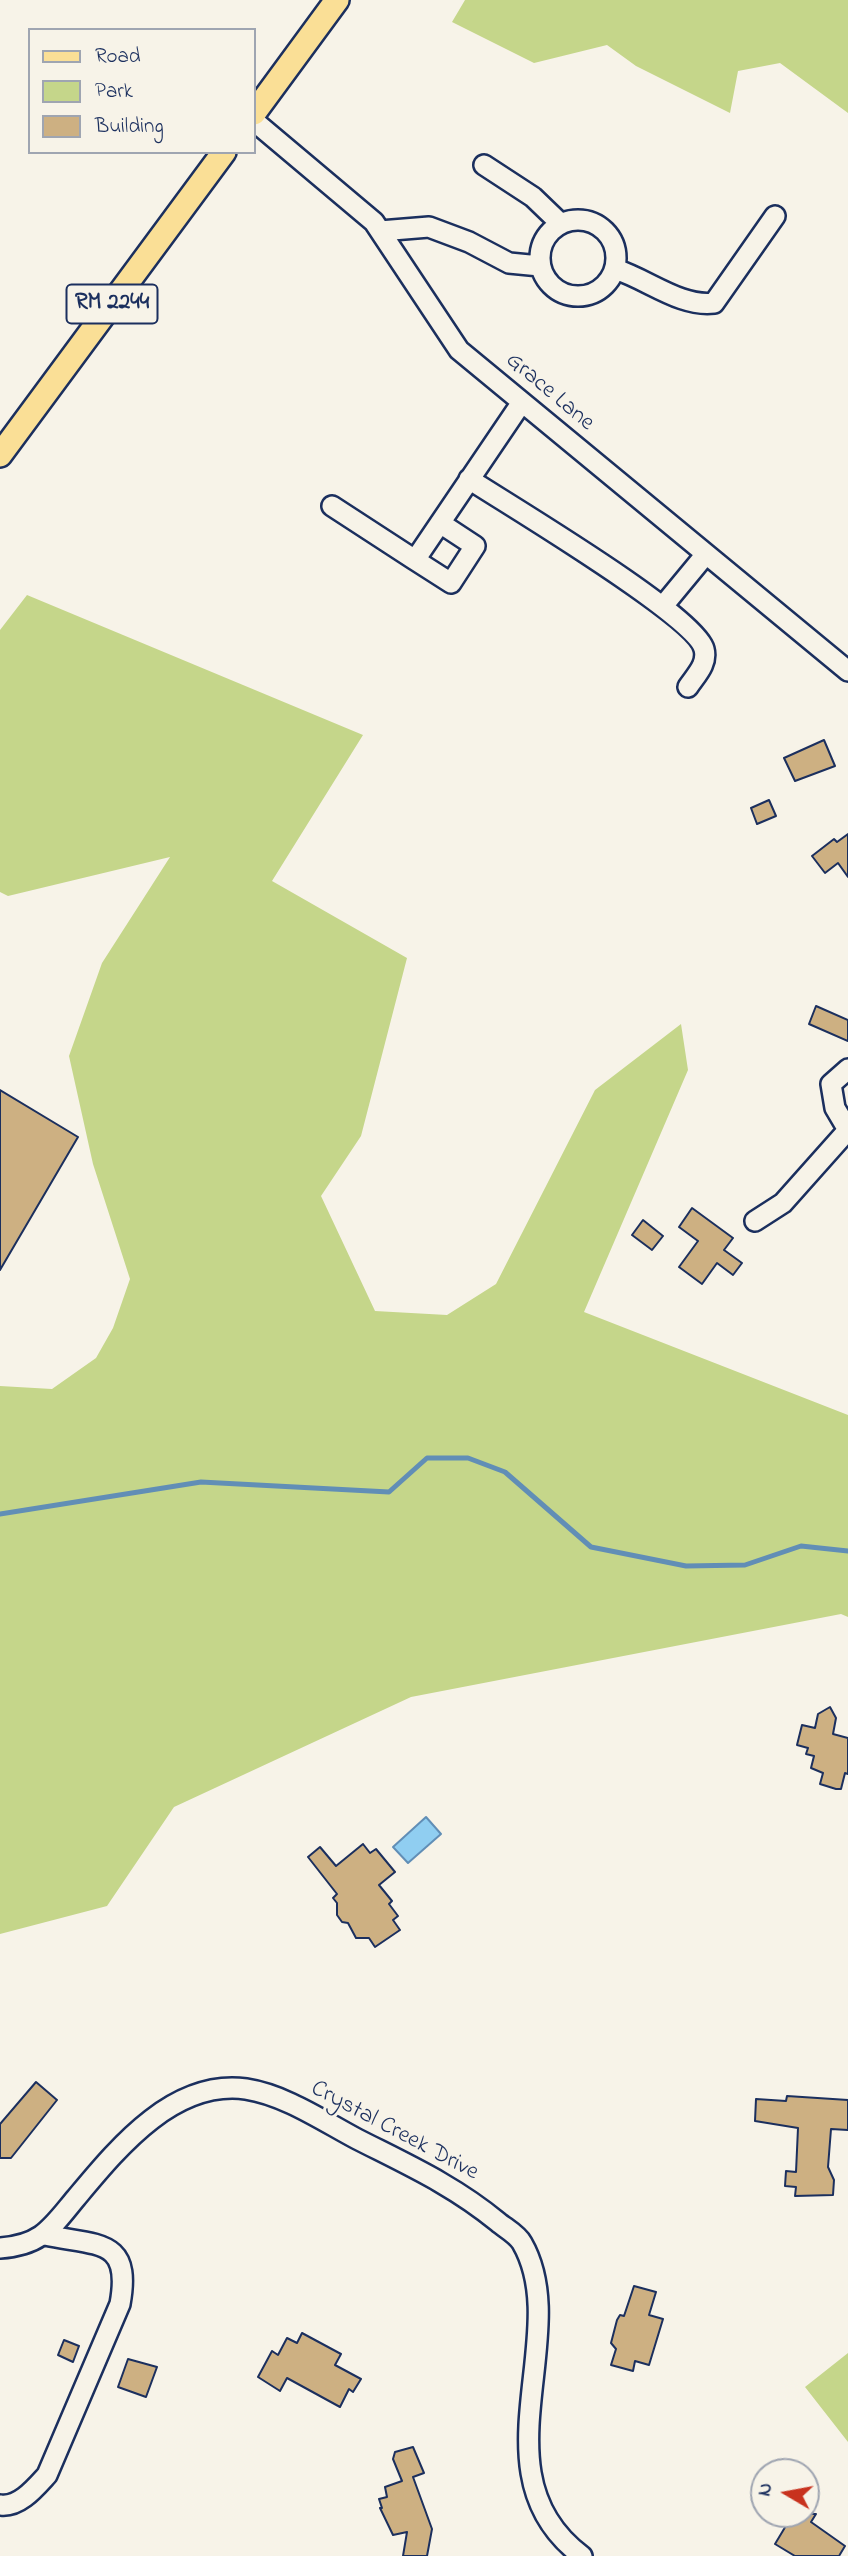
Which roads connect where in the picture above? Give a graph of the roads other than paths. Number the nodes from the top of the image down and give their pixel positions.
1 (337, 0) edge
2 (256, 110) edge
3 (256, 123) edge
4 (223, 154) edge
5 (484, 165) dead end
6 (775, 216) dead end
7 (560, 223) junction
8 (380, 231) junction
9 (540, 266) junction
10 (615, 269) junction
11 (522, 402) junction
12 (0, 455) edge
13 (469, 480) junction
14 (332, 506) dead end
15 (440, 523) junction
16 (706, 554) junction
17 (415, 559) junction
18 (663, 606) junction
19 (848, 671) edge
20 (688, 687) dead end
21 (848, 1069) edge
22 (848, 1130) edge
23 (755, 1221) dead end
24 (46, 2235) junction
25 (0, 2248) edge
26 (0, 2505) edge
27 (582, 2556) edge

1 - 2 main road
3 - 8 street, Grace Lane
4 - 12 main road, RM 2244
5 - 7 street
6 - 10 street
7 - 9 street
7 - 10 street
8 - 9 street
8 - 11 street, Grace Lane
9 - 10 street
11 - 13 street
11 - 16 street, Grace Lane
13 - 15 street
13 - 18 street
14 - 17 street
15 - 17 street
15 - 17 street
16 - 18 street
16 - 19 street, Grace Lane
18 - 20 street
21 - 22 street
22 - 23 street
24 - 25 street
24 - 26 street
24 - 27 street, Crystal Creek Drive

